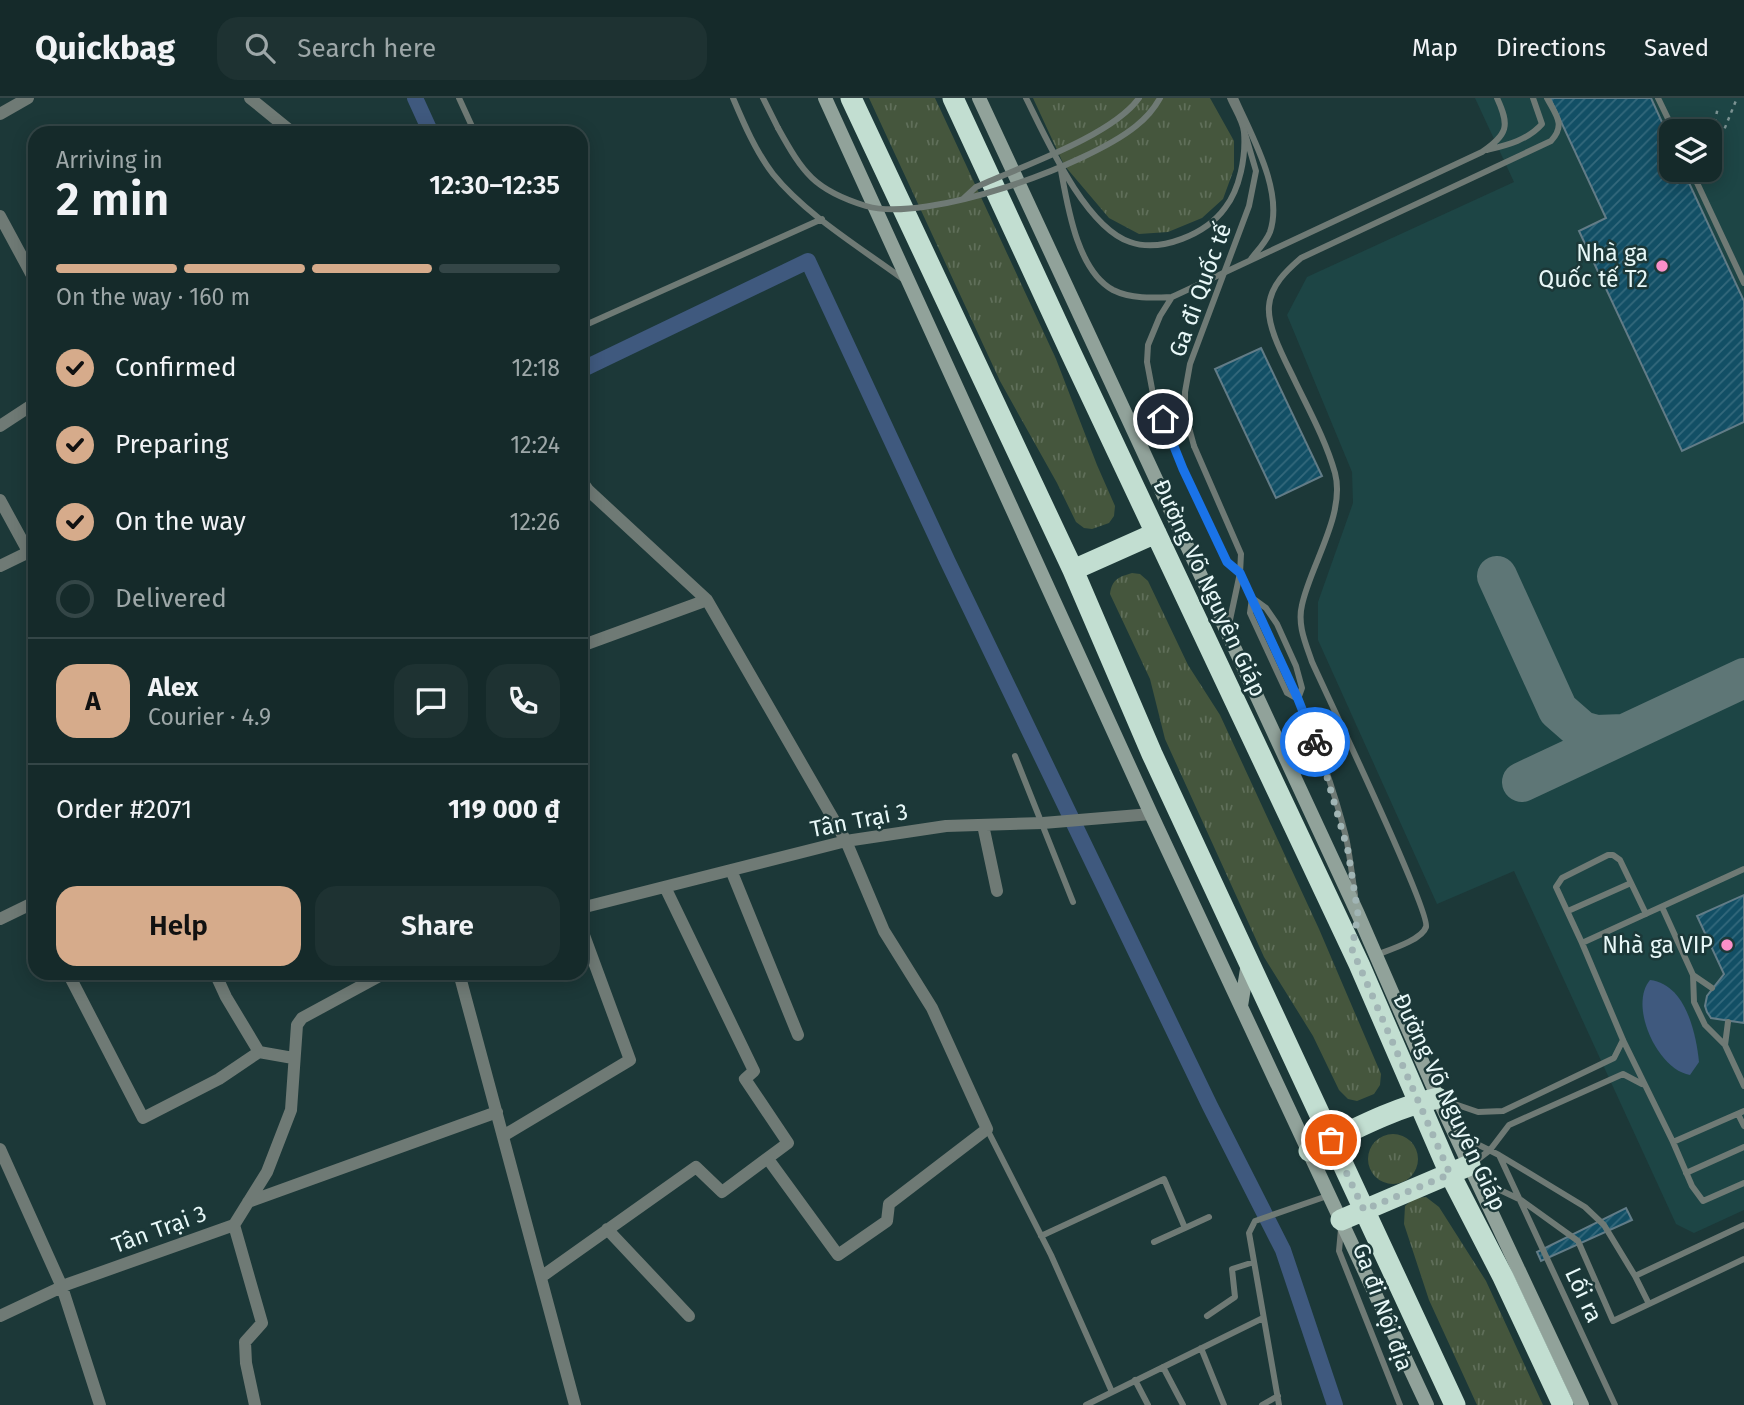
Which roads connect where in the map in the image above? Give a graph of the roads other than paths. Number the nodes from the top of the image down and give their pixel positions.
1 (28, 98) edge
2 (250, 98) edge
3 (459, 98) edge
4 (733, 98) edge
5 (763, 98) edge
6 (825, 98) edge
7 (840, 98) edge
8 (851, 98) edge
9 (953, 98) edge
10 (979, 98) edge
11 (1026, 98) edge
12 (1139, 98) edge
13 (1160, 98) edge
14 (1230, 98) edge
15 (1235, 98) edge
16 (1497, 98) edge
17 (1533, 98) edge
18 (1547, 98) edge
19 (1658, 98) edge
20 (0, 114) edge
21 (1668, 119) edge
22 (284, 126) edge
23 (472, 126) edge
24 (1244, 130) junction
25 (1482, 152) junction
26 (881, 163) junction
27 (1059, 165) junction
28 (1697, 182) edge
29 (963, 199) junction
30 (0, 216) edge
31 (822, 219) junction
32 (1250, 261) junction
33 (28, 268) edge
34 (910, 284) junction
35 (1744, 284) edge
36 (1172, 298) junction
37 (588, 324) edge
38 (28, 408) edge
39 (0, 426) edge
40 (588, 490) edge
41 (0, 500) edge
42 (1156, 533) junction
43 (28, 544) edge
44 (28, 552) edge
45 (0, 566) edge
46 (1073, 570) junction
47 (1240, 573) junction
48 (1252, 598) junction
49 (707, 600) junction
50 (1227, 633) junction
51 (588, 643) edge
52 (1298, 699) junction
53 (1015, 756) dead end
54 (1151, 814) junction
55 (1043, 823) junction
56 (983, 825) junction
57 (846, 841) junction
58 (1744, 869) edge
59 (731, 870) junction
60 (1631, 883) junction
61 (665, 887) junction
62 (997, 891) dead end
63 (1073, 902) dead end
64 (588, 906) edge
65 (28, 907) edge
66 (1662, 907) junction
67 (1568, 911) junction
68 (1358, 914) junction
69 (1646, 914) junction
70 (0, 919) edge
71 (1582, 943) junction
72 (588, 946) edge
73 (1362, 956) junction
74 (1248, 963) junction
75 (1693, 975) junction
76 (72, 980) edge
77 (219, 980) edge
78 (372, 980) edge
79 (462, 980) edge
80 (1713, 988) dead end
81 (1241, 1006) junction
82 (1728, 1021) dead end
83 (798, 1035) dead end
84 (1623, 1040) junction
85 (1725, 1045) junction
86 (259, 1052) junction
87 (293, 1058) junction
88 (1644, 1085) junction
89 (1744, 1086) edge
90 (1428, 1100) junction
91 (497, 1112) junction
92 (1741, 1112) edge
93 (1744, 1126) edge
94 (987, 1129) junction
95 (1455, 1133) junction
96 (503, 1136) junction
97 (1331, 1140) junction
98 (1673, 1142) junction
99 (1744, 1147) edge
100 (0, 1149) edge
101 (1490, 1150) junction
102 (1309, 1151) junction
103 (1499, 1155) junction
104 (768, 1158) junction
105 (1474, 1172) junction
106 (1686, 1173) junction
107 (1450, 1174) junction
108 (1744, 1183) edge
109 (1330, 1195) junction
110 (1521, 1200) junction
111 (248, 1202) junction
112 (1364, 1210) junction
113 (1209, 1217) dead end
114 (1341, 1220) junction
115 (234, 1224) junction
116 (1744, 1225) edge
117 (1185, 1228) junction
118 (607, 1230) junction
119 (1041, 1236) junction
120 (1154, 1242) dead end
121 (1744, 1259) edge
122 (1254, 1262) junction
123 (541, 1276) junction
124 (1635, 1276) junction
125 (62, 1287) junction
126 (1649, 1304) junction
127 (0, 1316) edge
128 (689, 1316) dead end
129 (1207, 1316) dead end
130 (1263, 1318) junction
131 (1200, 1348) junction
132 (1163, 1367) junction
133 (1135, 1380) junction
134 (1112, 1392) junction
135 (1103, 1396) junction
136 (1278, 1396) junction
137 (98, 1404) edge
138 (256, 1405) edge
139 (575, 1405) edge
140 (1086, 1405) edge
141 (1108, 1405) edge
142 (1148, 1405) edge
143 (1183, 1405) edge
144 (1224, 1405) edge
145 (1262, 1405) edge
146 (1279, 1405) edge
147 (1400, 1405) edge
148 (1427, 1405) edge
149 (1455, 1405) edge
150 (1563, 1405) edge
151 (1582, 1405) edge
152 (1615, 1405) edge

1 - 20 street
2 - 22 street
3 - 23 lane
4 - 31 lane
5 - 29 lane, bridge
6 - 34 main road
7 - 26 highway
8 - 26 highway
9 - 42 highway, Đường Võ Nguyên Giáp
10 - 50 main road, Đường Võ Nguyên Giáp
11 - 27 lane
12 - 29 lane, bridge
13 - 29 lane, bridge
14 - 24 lane, Ga đi Quốc tế
15 - 32 lane
16 - 25 lane
17 - 25 lane
18 - 73 lane
19 - 21 lane
24 - 27 lane
24 - 47 lane, Ga đi Quốc tế, bridge
25 - 32 lane
26 - 46 highway
27 - 36 lane
28 - 35 lane
30 - 33 street
31 - 34 lane
31 - 37 lane
32 - 36 lane
34 - 54 main road
36 - 47 lane
38 - 39 street
40 - 49 street
41 - 43 street
42 - 46 highway
42 - 73 highway, Đường Võ Nguyên Giáp
44 - 45 street
46 - 74 highway
47 - 48 lane
47 - 50 lane
48 - 52 lane
48 - 52 lane
49 - 51 street
49 - 57 street
50 - 68 main road, Đường Võ Nguyên Giáp
52 - 68 lane
53 - 55 lane
54 - 55 street, Tân Trại 3
54 - 81 main road
55 - 56 street, Tân Trại 3
55 - 63 lane
56 - 57 street, Tân Trại 3
56 - 62 street
57 - 59 street, Tân Trại 3
57 - 94 street
58 - 66 lane
59 - 61 street, Tân Trại 3
59 - 83 street
60 - 67 lane
60 - 67 lane
60 - 69 lane
61 - 64 street, Tân Trại 3
61 - 104 street
65 - 70 street
66 - 69 lane
66 - 75 lane
67 - 71 lane
68 - 73 main road
68 - 73 main road, Đường Võ Nguyên Giáp
69 - 71 lane
71 - 84 lane
72 - 96 street
73 - 90 highway, Đường Võ Nguyên Giáp
74 - 81 main road
74 - 97 highway
75 - 80 lane
75 - 85 lane
76 - 86 street
77 - 86 street
78 - 87 street, Tân Trại 3
79 - 91 street
81 - 102 main road
82 - 85 lane
84 - 88 lane
84 - 90 lane
85 - 89 lane
86 - 87 street
87 - 111 street, Tân Trại 3
88 - 98 lane
88 - 101 lane
90 - 95 main road, Đường Võ Nguyên Giáp
90 - 97 highway
90 - 107 highway, Đường Võ Nguyên Giáp
91 - 96 street
91 - 111 street
92 - 93 lane
92 - 98 lane
94 - 104 street
94 - 119 lane
95 - 101 lane
95 - 105 main road, Đường Võ Nguyên Giáp
96 - 123 street
97 - 102 highway
97 - 112 highway
98 - 106 lane
99 - 106 lane
100 - 125 street
101 - 103 lane
101 - 105 lane
102 - 109 main road
103 - 110 lane, Lối ra
103 - 124 lane
104 - 118 street
105 - 107 highway
105 - 110 lane, Lối ra
105 - 151 main road, Đường Võ Nguyên Giáp
106 - 108 lane
107 - 112 highway
107 - 150 highway, Đường Võ Nguyên Giáp
109 - 114 main road
109 - 122 lane
110 - 126 lane, Lối ra
110 - 152 lane, Lối ra
111 - 115 street, Tân Trại 3
112 - 114 highway
112 - 149 highway
113 - 117 lane
114 - 147 lane, Ga đi Nội địa
114 - 148 main road
115 - 125 street, Tân Trại 3
115 - 138 street
116 - 124 lane
117 - 119 lane
117 - 120 lane
118 - 123 street
118 - 128 street
119 - 134 lane
121 - 126 lane, Lối ra
122 - 129 lane
122 - 130 lane
123 - 139 street
124 - 126 lane
125 - 127 street, Tân Trại 3
125 - 137 street
130 - 131 lane
130 - 136 lane
131 - 132 lane
131 - 144 lane
132 - 133 lane
132 - 143 lane
133 - 134 lane
133 - 142 lane
134 - 135 lane
135 - 140 lane
135 - 141 lane
136 - 145 lane
136 - 146 lane

